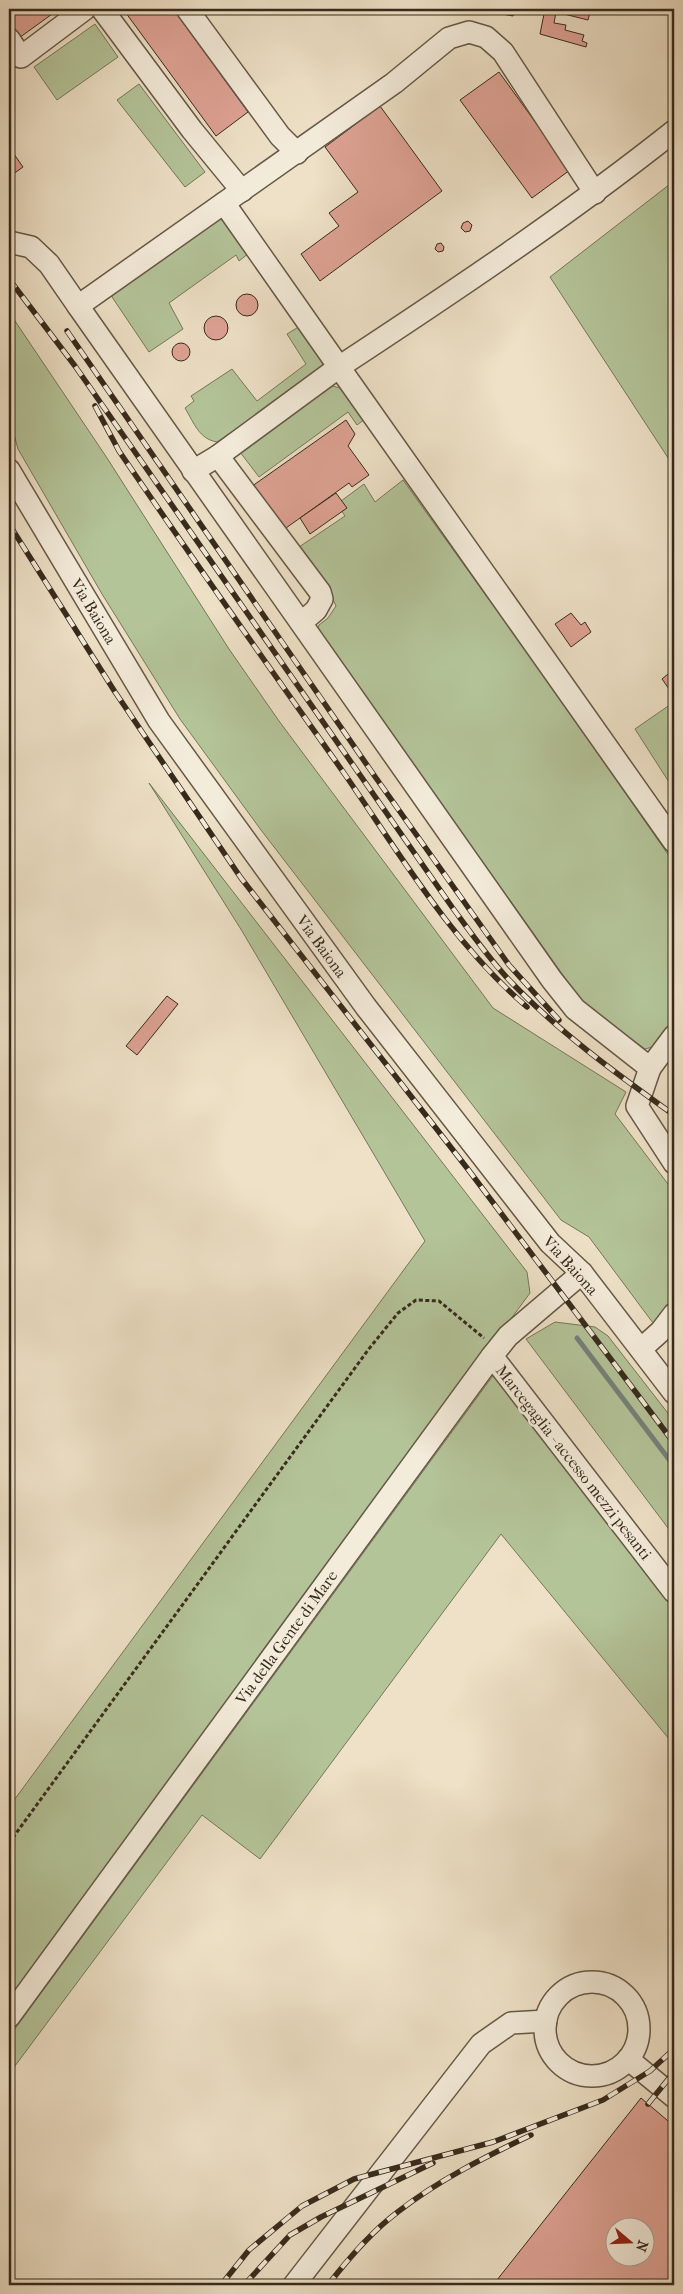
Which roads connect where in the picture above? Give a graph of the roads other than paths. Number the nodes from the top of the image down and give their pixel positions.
1 (85, 9) edge
2 (102, 9) edge
3 (187, 9) edge
4 (9, 39) edge
5 (674, 131) edge
6 (297, 153) junction
7 (242, 191) junction
8 (594, 193) junction
9 (224, 203) junction
10 (9, 242) edge
11 (78, 306) junction
12 (339, 367) junction
13 (218, 456) junction
14 (9, 470) edge
15 (193, 471) junction
16 (302, 622) junction
17 (674, 842) edge
18 (674, 1036) edge
19 (650, 1068) junction
20 (674, 1162) edge
21 (582, 1273) junction
22 (674, 1314) edge
23 (641, 1350) junction
24 (494, 1352) junction
25 (674, 1393) edge
26 (674, 1592) edge
27 (9, 2017) edge
28 (546, 2021) junction
29 (628, 2059) junction
30 (674, 2097) edge
31 (294, 2285) edge

1 - 4 street
2 - 7 street
3 - 6 street
5 - 8 street
6 - 7 street
6 - 8 street
7 - 9 street
8 - 12 street
9 - 11 street
9 - 12 street
10 - 11 street
11 - 15 street
12 - 13 street
12 - 17 street
13 - 15 street
13 - 16 street
14 - 21 street, Via Baiona
15 - 16 street
16 - 19 street
18 - 19 street
19 - 20 street
21 - 23 street, Via Baiona
21 - 24 street, Via della Gente di Mare
22 - 23 street
23 - 25 street, Via Baiona
24 - 26 street, Marcegaglia - accesso mezzi pesanti
24 - 27 street, Via della Gente di Mare
28 - 29 street
28 - 29 street
28 - 31 street
29 - 30 street

